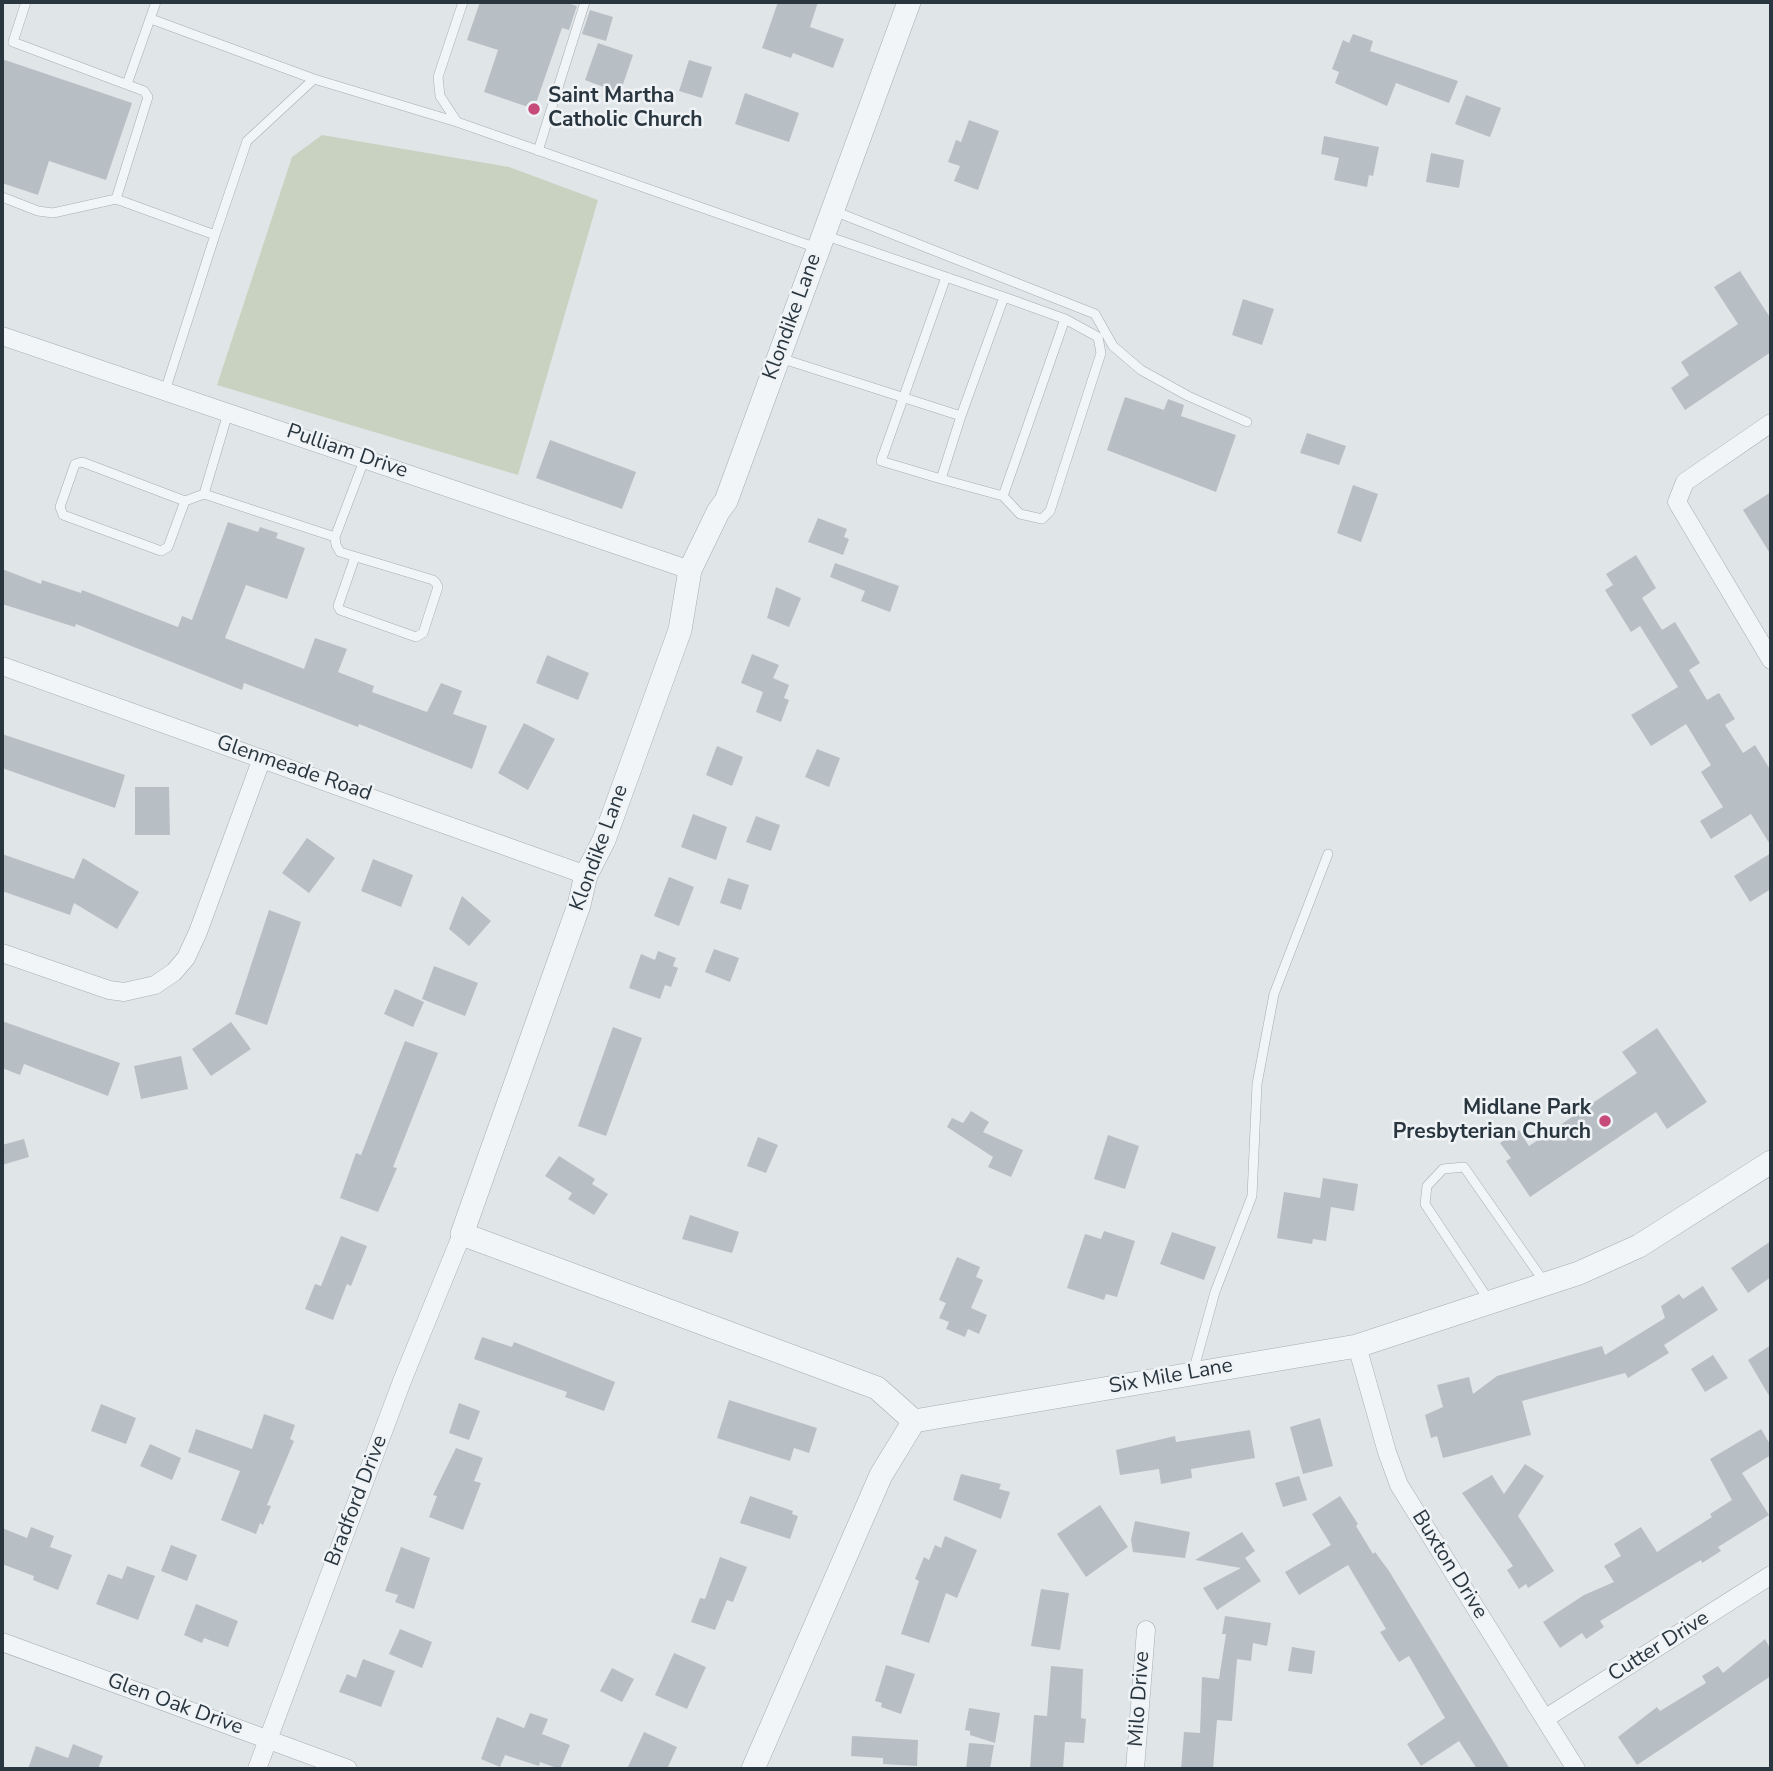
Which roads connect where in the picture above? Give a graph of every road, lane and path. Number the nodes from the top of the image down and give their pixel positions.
1 (26, 2) edge
2 (156, 2) edge
3 (463, 2) edge
4 (585, 2) edge
5 (909, 2) edge
6 (151, 19) junction
7 (314, 79) junction
8 (127, 84) junction
9 (457, 122) junction
10 (538, 151) junction
11 (2, 197) edge
12 (116, 199) junction
13 (832, 210) junction
14 (215, 235) junction
15 (821, 242) junction
16 (946, 277) junction
17 (1004, 297) junction
18 (1065, 319) junction
19 (2, 336) edge
20 (779, 357) junction
21 (165, 391) junction
22 (902, 397) junction
23 (228, 412) junction
24 (961, 416) junction
25 (1247, 422) dead end
26 (1771, 423) edge
27 (365, 458) junction
28 (941, 479) junction
29 (204, 494) junction
30 (1003, 496) junction
31 (185, 501) junction
32 (335, 537) junction
33 (355, 557) junction
34 (691, 570) junction
35 (1771, 660) edge
36 (2, 666) edge
37 (261, 761) junction
38 (1328, 854) dead end
39 (586, 875) junction
40 (2, 953) edge
41 (1771, 1162) edge
42 (462, 1234) junction
43 (1546, 1284) junction
44 (1490, 1303) junction
45 (1357, 1346) junction
46 (1192, 1374) junction
47 (914, 1421) junction
48 (1771, 1575) edge
49 (1146, 1630) dead end
50 (2, 1642) edge
51 (1546, 1718) junction
52 (268, 1739) junction
53 (257, 1769) edge
54 (348, 1769) edge
55 (753, 1769) edge
56 (1135, 1769) edge
57 (1576, 1769) edge

1 - 8 lane
2 - 6 lane
3 - 9 lane
4 - 10 lane
5 - 13 street, Klondike Lane
6 - 7 lane
6 - 8 lane
7 - 9 lane
7 - 14 lane
8 - 12 lane
9 - 10 lane
10 - 15 lane
11 - 12 lane
12 - 14 lane
13 - 15 street, Klondike Lane
13 - 25 lane
14 - 21 lane
15 - 16 lane
15 - 20 street, Klondike Lane
16 - 17 lane
16 - 22 lane
17 - 18 lane
17 - 24 lane
18 - 30 lane
18 - 30 lane
19 - 21 street, Pulliam Drive
20 - 22 lane
20 - 34 street, Klondike Lane
21 - 23 street, Pulliam Drive
22 - 24 lane
22 - 28 lane
23 - 27 street, Pulliam Drive
23 - 29 lane
24 - 28 lane
26 - 35 street
27 - 32 lane
27 - 34 street, Pulliam Drive
28 - 30 lane
29 - 31 lane
29 - 32 lane
31 - 31 lane
32 - 33 lane
33 - 33 lane
34 - 39 street, Klondike Lane
36 - 37 street, Glenmeade Road
37 - 39 street, Glenmeade Road
37 - 40 street
38 - 46 lane
39 - 42 street, Klondike Lane
41 - 43 street, Six Mile Lane
42 - 47 street
42 - 52 street, Bradford Drive
43 - 44 street, Six Mile Lane
43 - 44 lane
44 - 45 street, Six Mile Lane
45 - 46 street, Six Mile Lane
45 - 51 street, Buxton Drive
46 - 47 street, Six Mile Lane
47 - 55 street
48 - 51 street, Cutter Drive
49 - 56 street, Milo Drive
50 - 52 street, Glen Oak Drive
51 - 57 street, Buxton Drive
52 - 53 street, Bradford Drive
52 - 54 street, Glen Oak Drive

